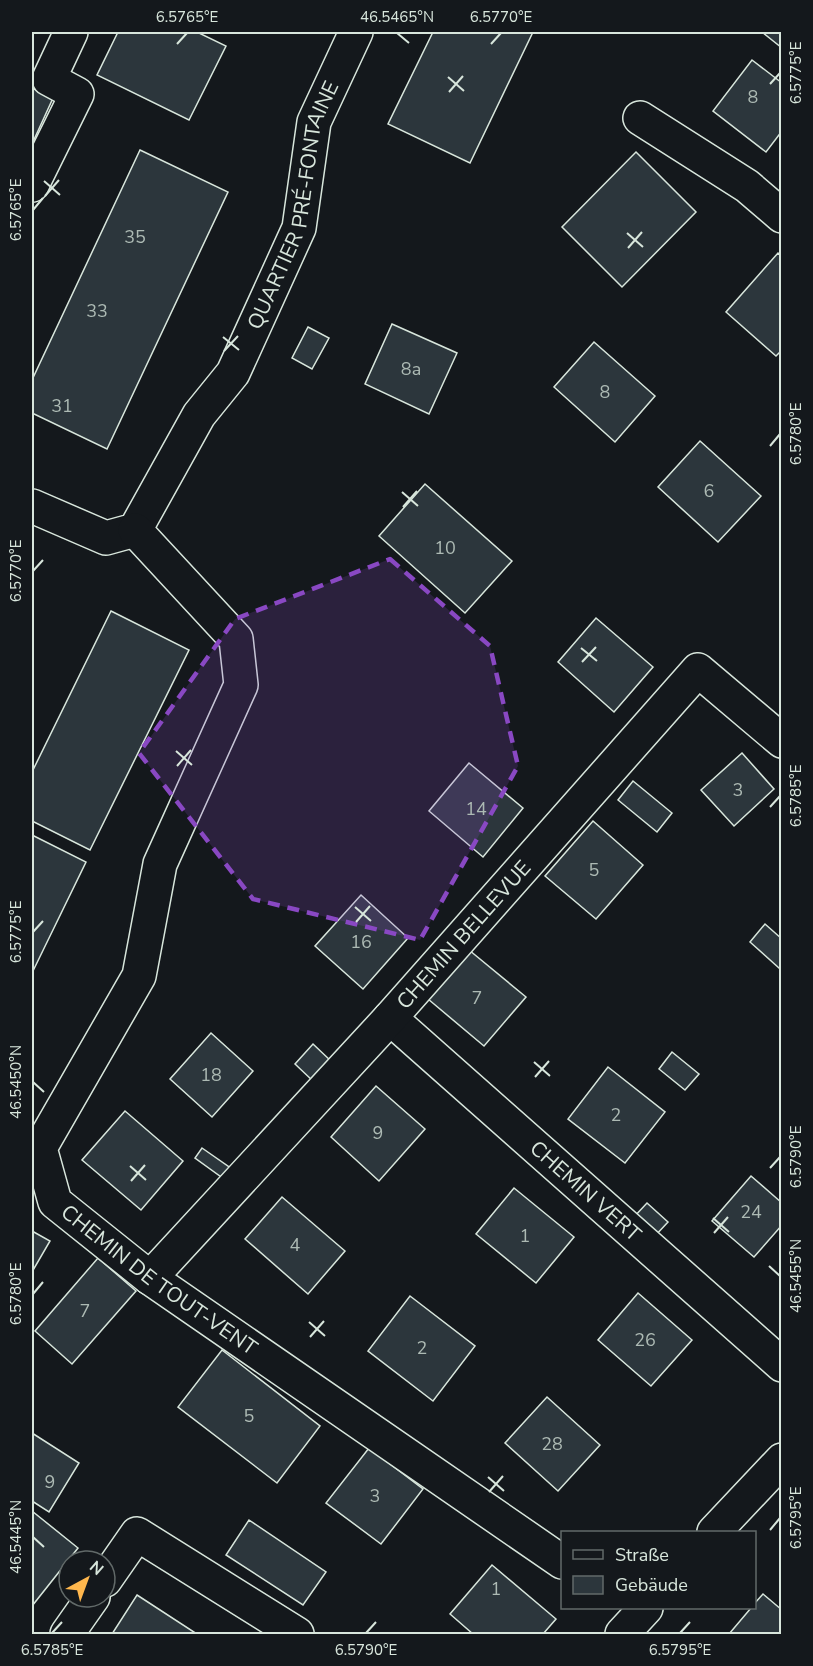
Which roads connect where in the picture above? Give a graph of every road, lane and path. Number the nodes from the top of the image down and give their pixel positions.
1 (71, 32) edge
2 (356, 32) edge
3 (640, 118) dead end
4 (32, 185) edge
5 (782, 216) edge
6 (32, 506) edge
7 (135, 530) junction
8 (782, 741) edge
9 (390, 1018) junction
10 (150, 1278) junction
11 (782, 1365) edge
12 (782, 1460) edge
13 (716, 1531) edge
14 (561, 1561) edge
15 (117, 1563) edge
16 (85, 1609) edge
17 (67, 1635) edge
18 (297, 1635) edge

1 - 4 street
2 - 7 street, QUARTIER PRÉ-FONTAINE
3 - 5 street
6 - 7 street
7 - 10 street, CHEMIN DE TOUT-VENT
8 - 9 street, CHEMIN BELLEVUE
9 - 10 street, CHEMIN BELLEVUE
9 - 11 street, CHEMIN VERT
10 - 14 street, CHEMIN DE TOUT-VENT
12 - 13 street
15 - 18 street
16 - 17 street

